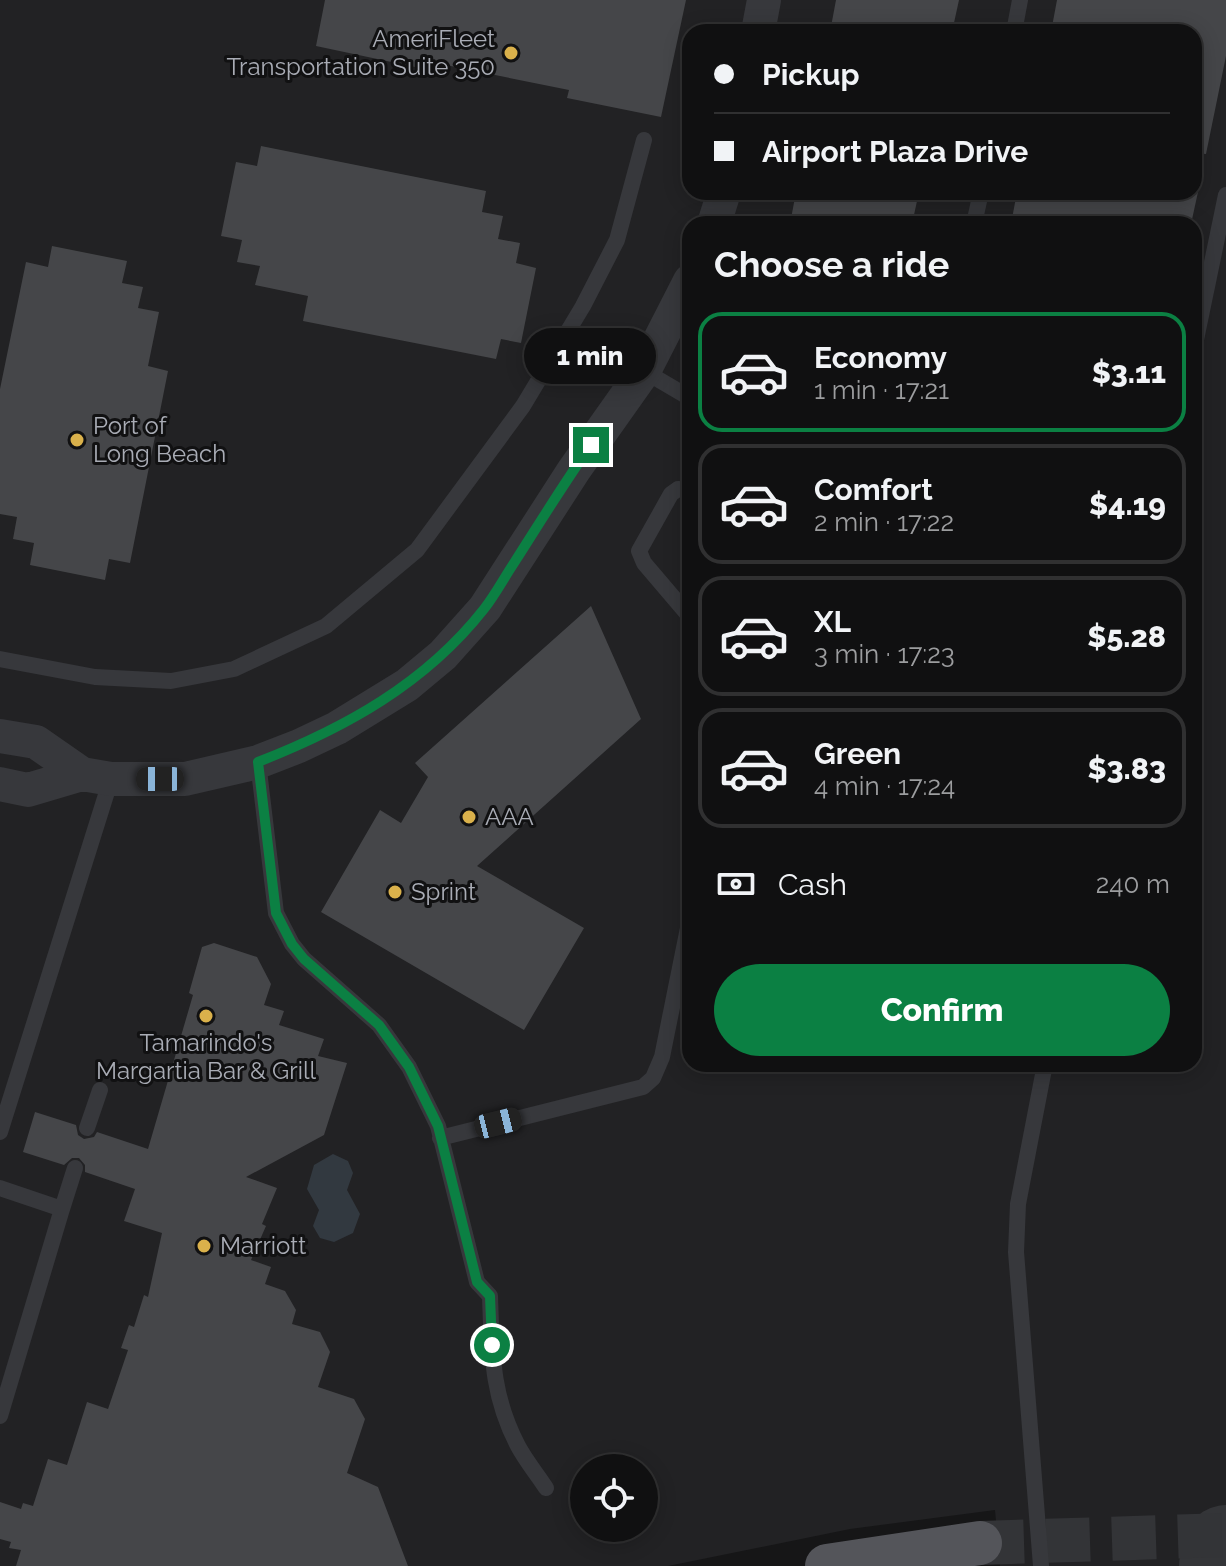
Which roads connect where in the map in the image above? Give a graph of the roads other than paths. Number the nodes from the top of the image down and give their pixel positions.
1 (764, 0) edge
2 (1020, 0) edge
3 (760, 24) edge
4 (1016, 24) edge
5 (644, 140) dead end
6 (1226, 195) edge
7 (682, 297) edge
8 (1202, 310) edge
9 (644, 371) junction
10 (682, 393) edge
11 (682, 489) edge
12 (682, 608) edge
13 (0, 659) edge
14 (0, 736) edge
15 (258, 762) junction
16 (97, 776) junction
17 (0, 784) edge
18 (682, 958) edge
19 (1043, 1072) edge
20 (100, 1090) dead end
21 (87, 1128) dead end
22 (0, 1132) edge
23 (440, 1138) junction
24 (75, 1168) dead end
25 (0, 1188) edge
26 (62, 1209) junction
27 (0, 1416) edge
28 (546, 1488) dead end
29 (980, 1543) tunnel mouth
30 (827, 1566) edge
31 (1041, 1566) edge

1 - 3 street
2 - 4 lane
5 - 13 lane
6 - 8 lane
7 - 9 street
9 - 10 lane
9 - 15 street
11 - 12 lane
14 - 16 street
15 - 16 street
15 - 23 lane
16 - 17 street
16 - 22 lane
18 - 23 lane
19 - 31 lane
20 - 21 lane
23 - 28 lane
24 - 26 lane
25 - 26 lane
26 - 27 lane
29 - 30 main road

